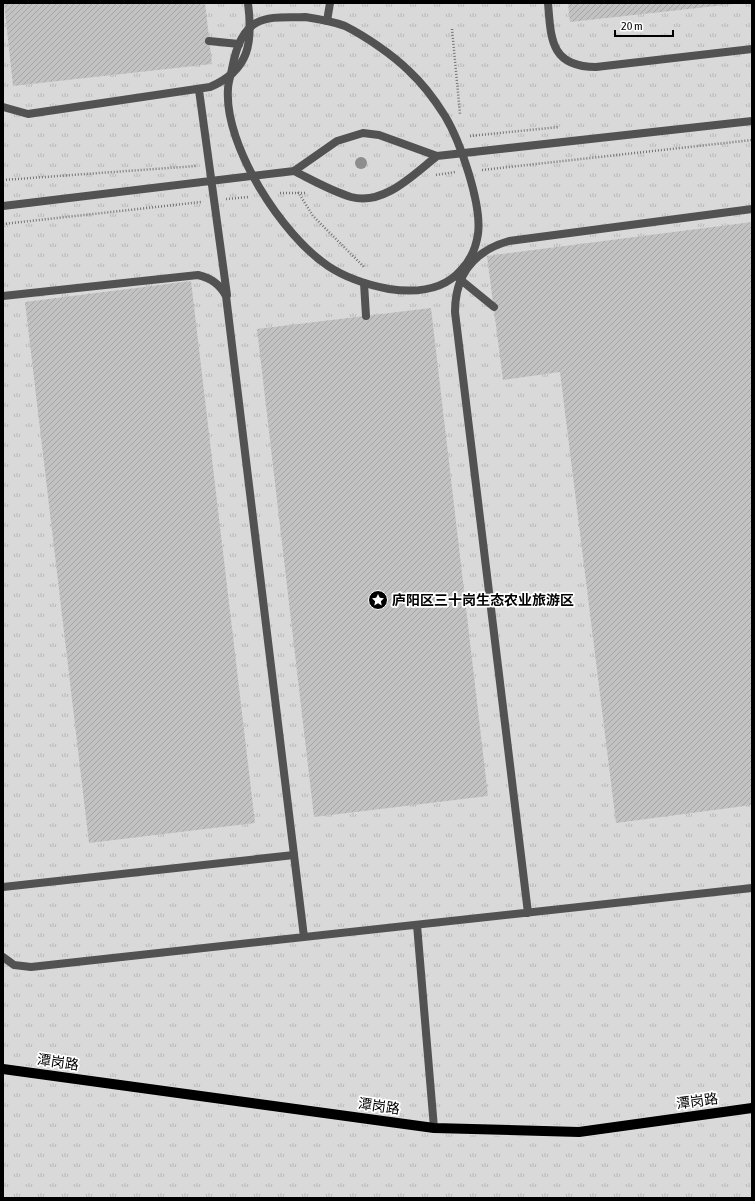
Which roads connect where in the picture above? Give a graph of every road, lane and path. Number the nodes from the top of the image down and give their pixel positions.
1 (248, 3) edge
2 (330, 3) edge
3 (548, 3) edge
4 (326, 21) junction
5 (209, 41) dead end
6 (239, 44) junction
7 (752, 49) edge
8 (199, 90) junction
9 (3, 107) edge
10 (752, 121) edge
11 (437, 156) junction
12 (294, 171) junction
13 (212, 181) junction
14 (298, 192) dead end
15 (3, 206) edge
16 (752, 209) edge
17 (368, 270) dead end
18 (456, 276) junction
19 (364, 283) junction
20 (3, 296) edge
21 (228, 303) junction
22 (494, 307) dead end
23 (366, 316) dead end
24 (294, 855) junction
25 (3, 887) edge
26 (752, 888) edge
27 (528, 913) junction
28 (417, 925) junction
29 (304, 937) junction
30 (3, 958) edge
31 (3, 1069) edge
32 (752, 1108) edge
33 (434, 1128) junction

1 - 8 street
2 - 4 street
3 - 7 street
4 - 6 street, bridge
4 - 18 street, bridge
5 - 6 street
6 - 19 street, bridge
8 - 9 street
8 - 13 street
10 - 11 street
11 - 12 street
11 - 12 street
12 - 13 street
13 - 15 street
13 - 21 street
14 - 17 path
16 - 27 street
18 - 19 street, bridge
18 - 22 street, bridge
19 - 23 street
20 - 21 street
21 - 24 street
24 - 25 street
24 - 29 street
26 - 27 street
27 - 28 street
28 - 29 street
28 - 33 street
29 - 30 street
31 - 33 main road, 潭岗路
32 - 33 main road, 潭岗路

